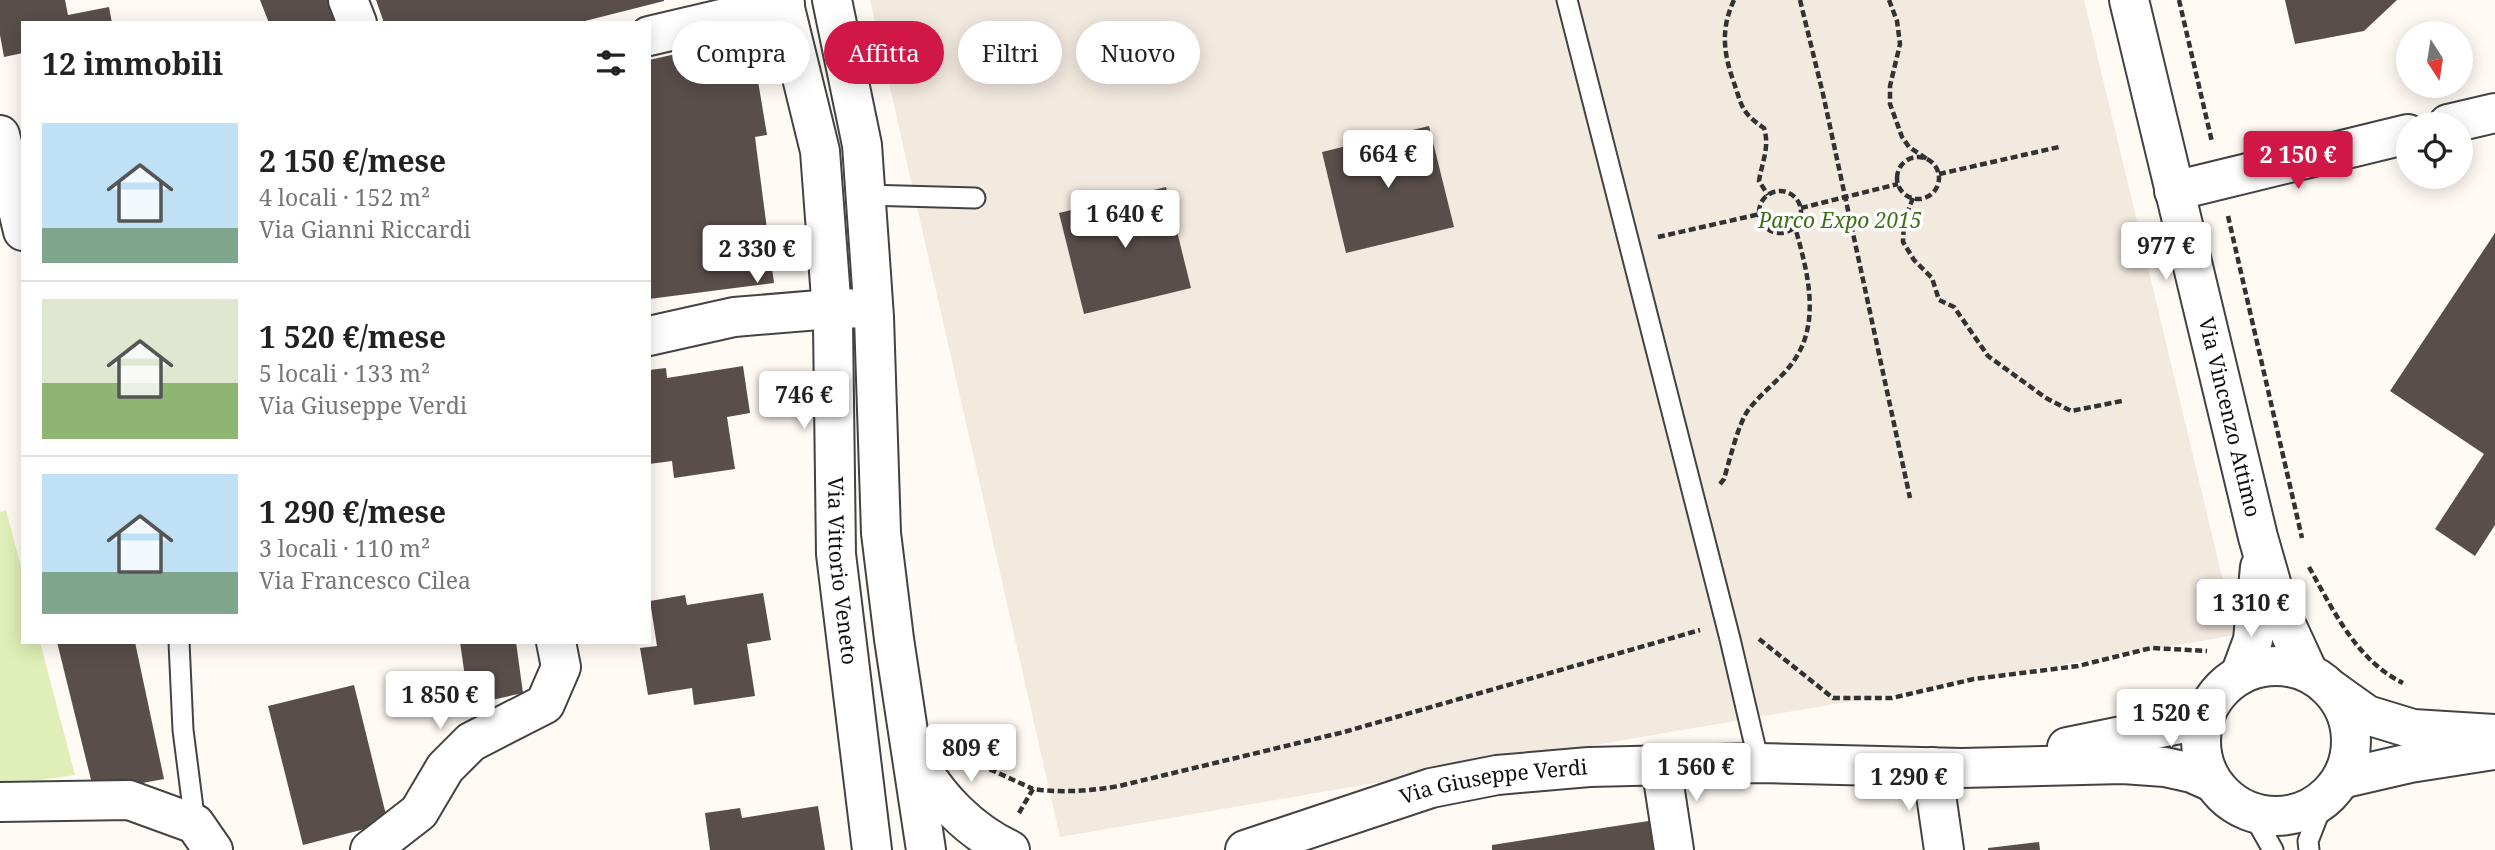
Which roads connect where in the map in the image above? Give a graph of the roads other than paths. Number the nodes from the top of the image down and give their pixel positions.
1 (348, 0) edge
2 (832, 0) edge
3 (1567, 0) edge
4 (2129, 0) edge
5 (784, 2) edge
6 (356, 21) edge
7 (651, 35) edge
8 (2495, 113) edge
9 (2473, 118) edge
10 (0, 135) edge
11 (2396, 137) edge
12 (2175, 191) junction
13 (865, 195) junction
14 (975, 198) dead end
15 (21, 223) edge
16 (873, 308) junction
17 (831, 309) junction
18 (651, 336) edge
19 (2265, 560) junction
20 (179, 644) edge
21 (556, 644) edge
22 (2240, 675) junction
23 (2320, 681) junction
24 (2205, 719) junction
25 (2495, 734) edge
26 (909, 743) junction
27 (2495, 750) edge
28 (1759, 763) junction
29 (1661, 765) junction
30 (1947, 767) junction
31 (2210, 781) junction
32 (2334, 789) junction
33 (0, 802) edge
34 (2252, 813) junction
35 (1012, 836) edge
36 (204, 837) edge
37 (370, 850) edge
38 (872, 850) edge
39 (926, 850) edge
40 (1245, 850) edge
41 (1674, 850) edge
42 (1944, 850) edge
43 (2273, 850) edge
44 (2309, 850) edge

1 - 6 street
2 - 13 street, Via Vittorio Veneto
3 - 28 lane
4 - 12 street, Via Vincenzo Attimo
5 - 7 street
5 - 17 street, Via Vittorio Veneto
8 - 9 street
10 - 15 street
11 - 12 street
12 - 19 street, Via Vincenzo Attimo
13 - 14 lane
13 - 16 street, Via Vittorio Veneto
16 - 17 street
16 - 26 street, Via Vittorio Veneto
17 - 18 street
17 - 38 street, Via Vittorio Veneto
19 - 22 street, Via Vincenzo Attimo
19 - 23 street, Via Vincenzo Attimo
20 - 36 lane
21 - 37 street
22 - 23 street
22 - 24 street
23 - 25 street
23 - 32 street
24 - 30 street, Via Giuseppe Verdi
24 - 31 street
26 - 35 street
26 - 39 street, Via Vittorio Veneto
27 - 32 street
28 - 29 street, Via Giuseppe Verdi
28 - 30 street, Via Giuseppe Verdi
29 - 40 street, Via Giuseppe Verdi
29 - 41 street
30 - 31 street, Via Giuseppe Verdi
30 - 42 street
31 - 34 street
32 - 34 street
32 - 44 lane
33 - 36 street
34 - 43 lane

